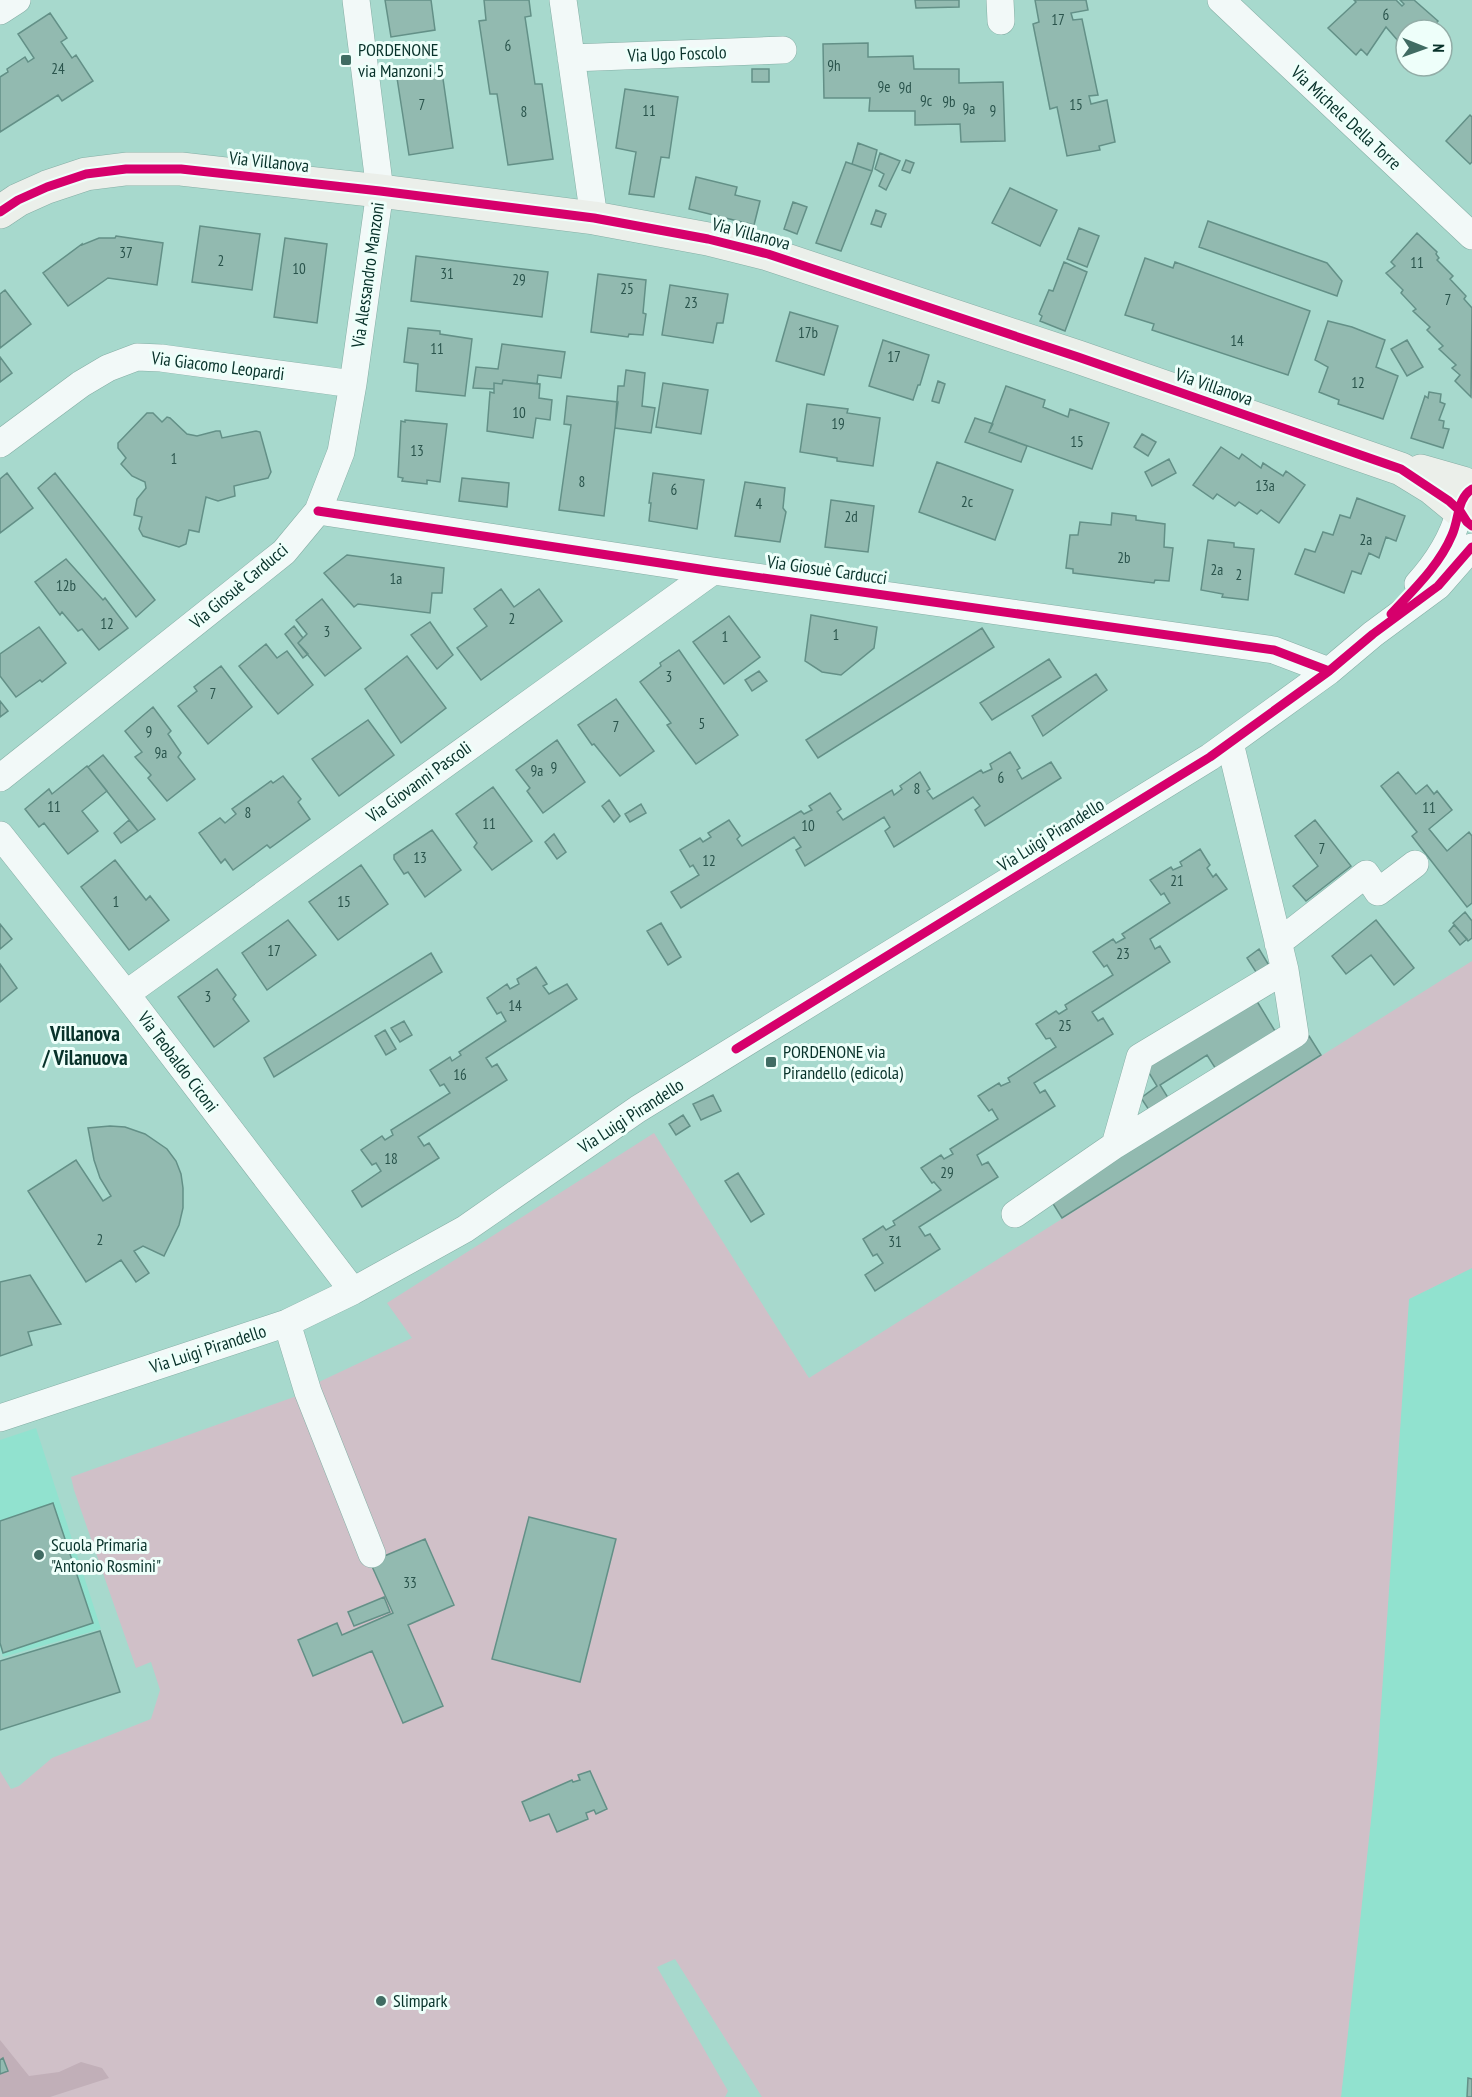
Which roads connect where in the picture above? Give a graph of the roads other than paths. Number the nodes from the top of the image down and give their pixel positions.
1 (17, 0) edge
2 (356, 0) edge
3 (563, 0) edge
4 (1221, 0) edge
5 (0, 11) edge
6 (783, 50) dead end
7 (571, 58) junction
8 (380, 191) junction
9 (0, 212) edge
10 (594, 218) junction
11 (1472, 236) edge
12 (353, 384) junction
13 (0, 444) edge
14 (1469, 503) edge
15 (318, 511) junction
16 (1472, 547) edge
17 (713, 571) junction
18 (1373, 634) junction
19 (1329, 671) junction
20 (1230, 743) junction
21 (0, 778) edge
22 (0, 835) edge
23 (1415, 864) dead end
24 (1278, 943) junction
25 (1285, 970) junction
26 (126, 994) junction
27 (1115, 1145) junction
28 (1015, 1214) dead end
29 (353, 1291) junction
30 (287, 1323) junction
31 (0, 1418) edge
32 (372, 1554) dead end

1 - 5 street
2 - 8 street, Via Alessandro Manzoni
3 - 7 street
4 - 11 street, Via Michele Della Torre
6 - 7 street, Via Ugo Foscolo
7 - 10 street
8 - 9 street, Via Villanova
8 - 10 street, Via Villanova
8 - 12 street, Via Alessandro Manzoni
10 - 14 street, Via Villanova
12 - 13 street, Via Giacomo Leopardi
12 - 15 street, Via Alessandro Manzoni
14 - 18 street, Via Luigi Pirandello
15 - 17 street, Via Giosuè Carducci
15 - 21 street, Via Giosuè Carducci
16 - 18 street, Via Luigi Pirandello
17 - 19 street, Via Giosuè Carducci
17 - 26 street, Via Giovanni Pascoli
18 - 19 street, Via Luigi Pirandello
19 - 20 street, Via Luigi Pirandello
20 - 24 street
20 - 29 street, Via Luigi Pirandello
22 - 26 street, Via Teobaldo Ciconi
23 - 24 street
24 - 25 street
25 - 27 street
25 - 27 street
26 - 29 street, Via Teobaldo Ciconi
27 - 28 street
29 - 30 street, Via Luigi Pirandello
30 - 31 street, Via Luigi Pirandello
30 - 32 street

